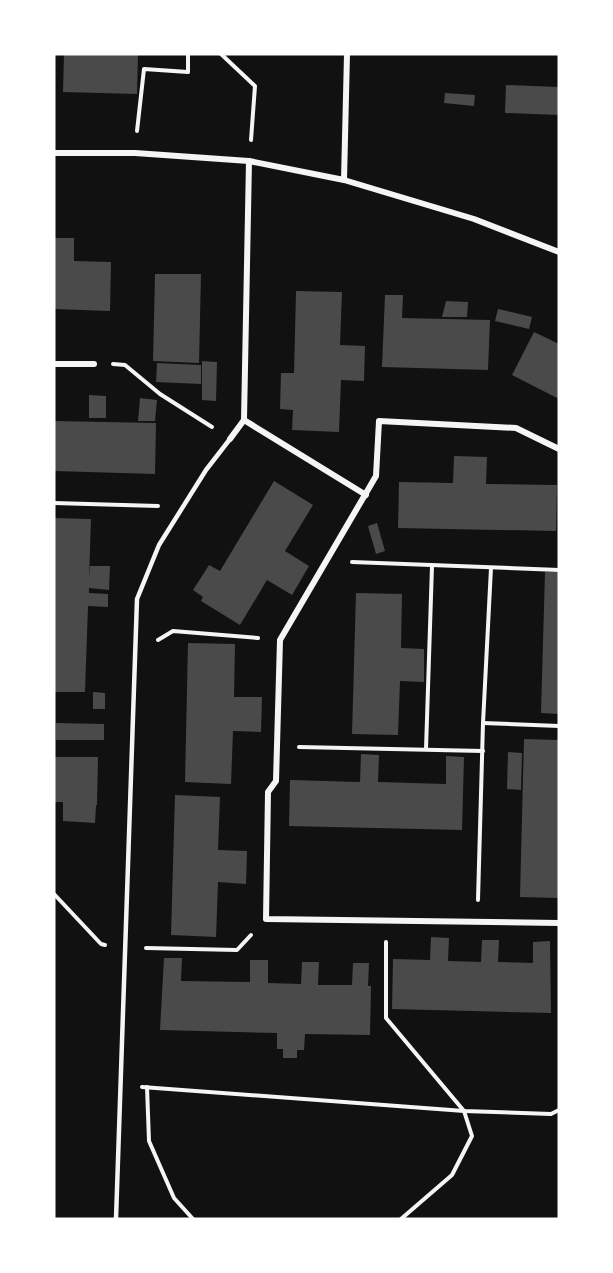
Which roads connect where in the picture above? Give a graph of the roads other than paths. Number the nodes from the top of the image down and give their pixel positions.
1 (347, 54) edge
2 (54, 153) edge
3 (249, 160) junction
4 (344, 180) junction
5 (559, 252) edge
6 (54, 364) edge
7 (94, 364) road end
8 (244, 420) junction
9 (230, 439) joint
10 (559, 449) edge
11 (366, 495) junction
12 (559, 923) edge
13 (116, 1219) edge

1 - 4 street
2 - 3 street
3 - 4 street
3 - 8 street
4 - 5 street
6 - 7 street
8 - 9 street
8 - 11 street
9 - 13 lane
10 - 11 street
11 - 12 street

